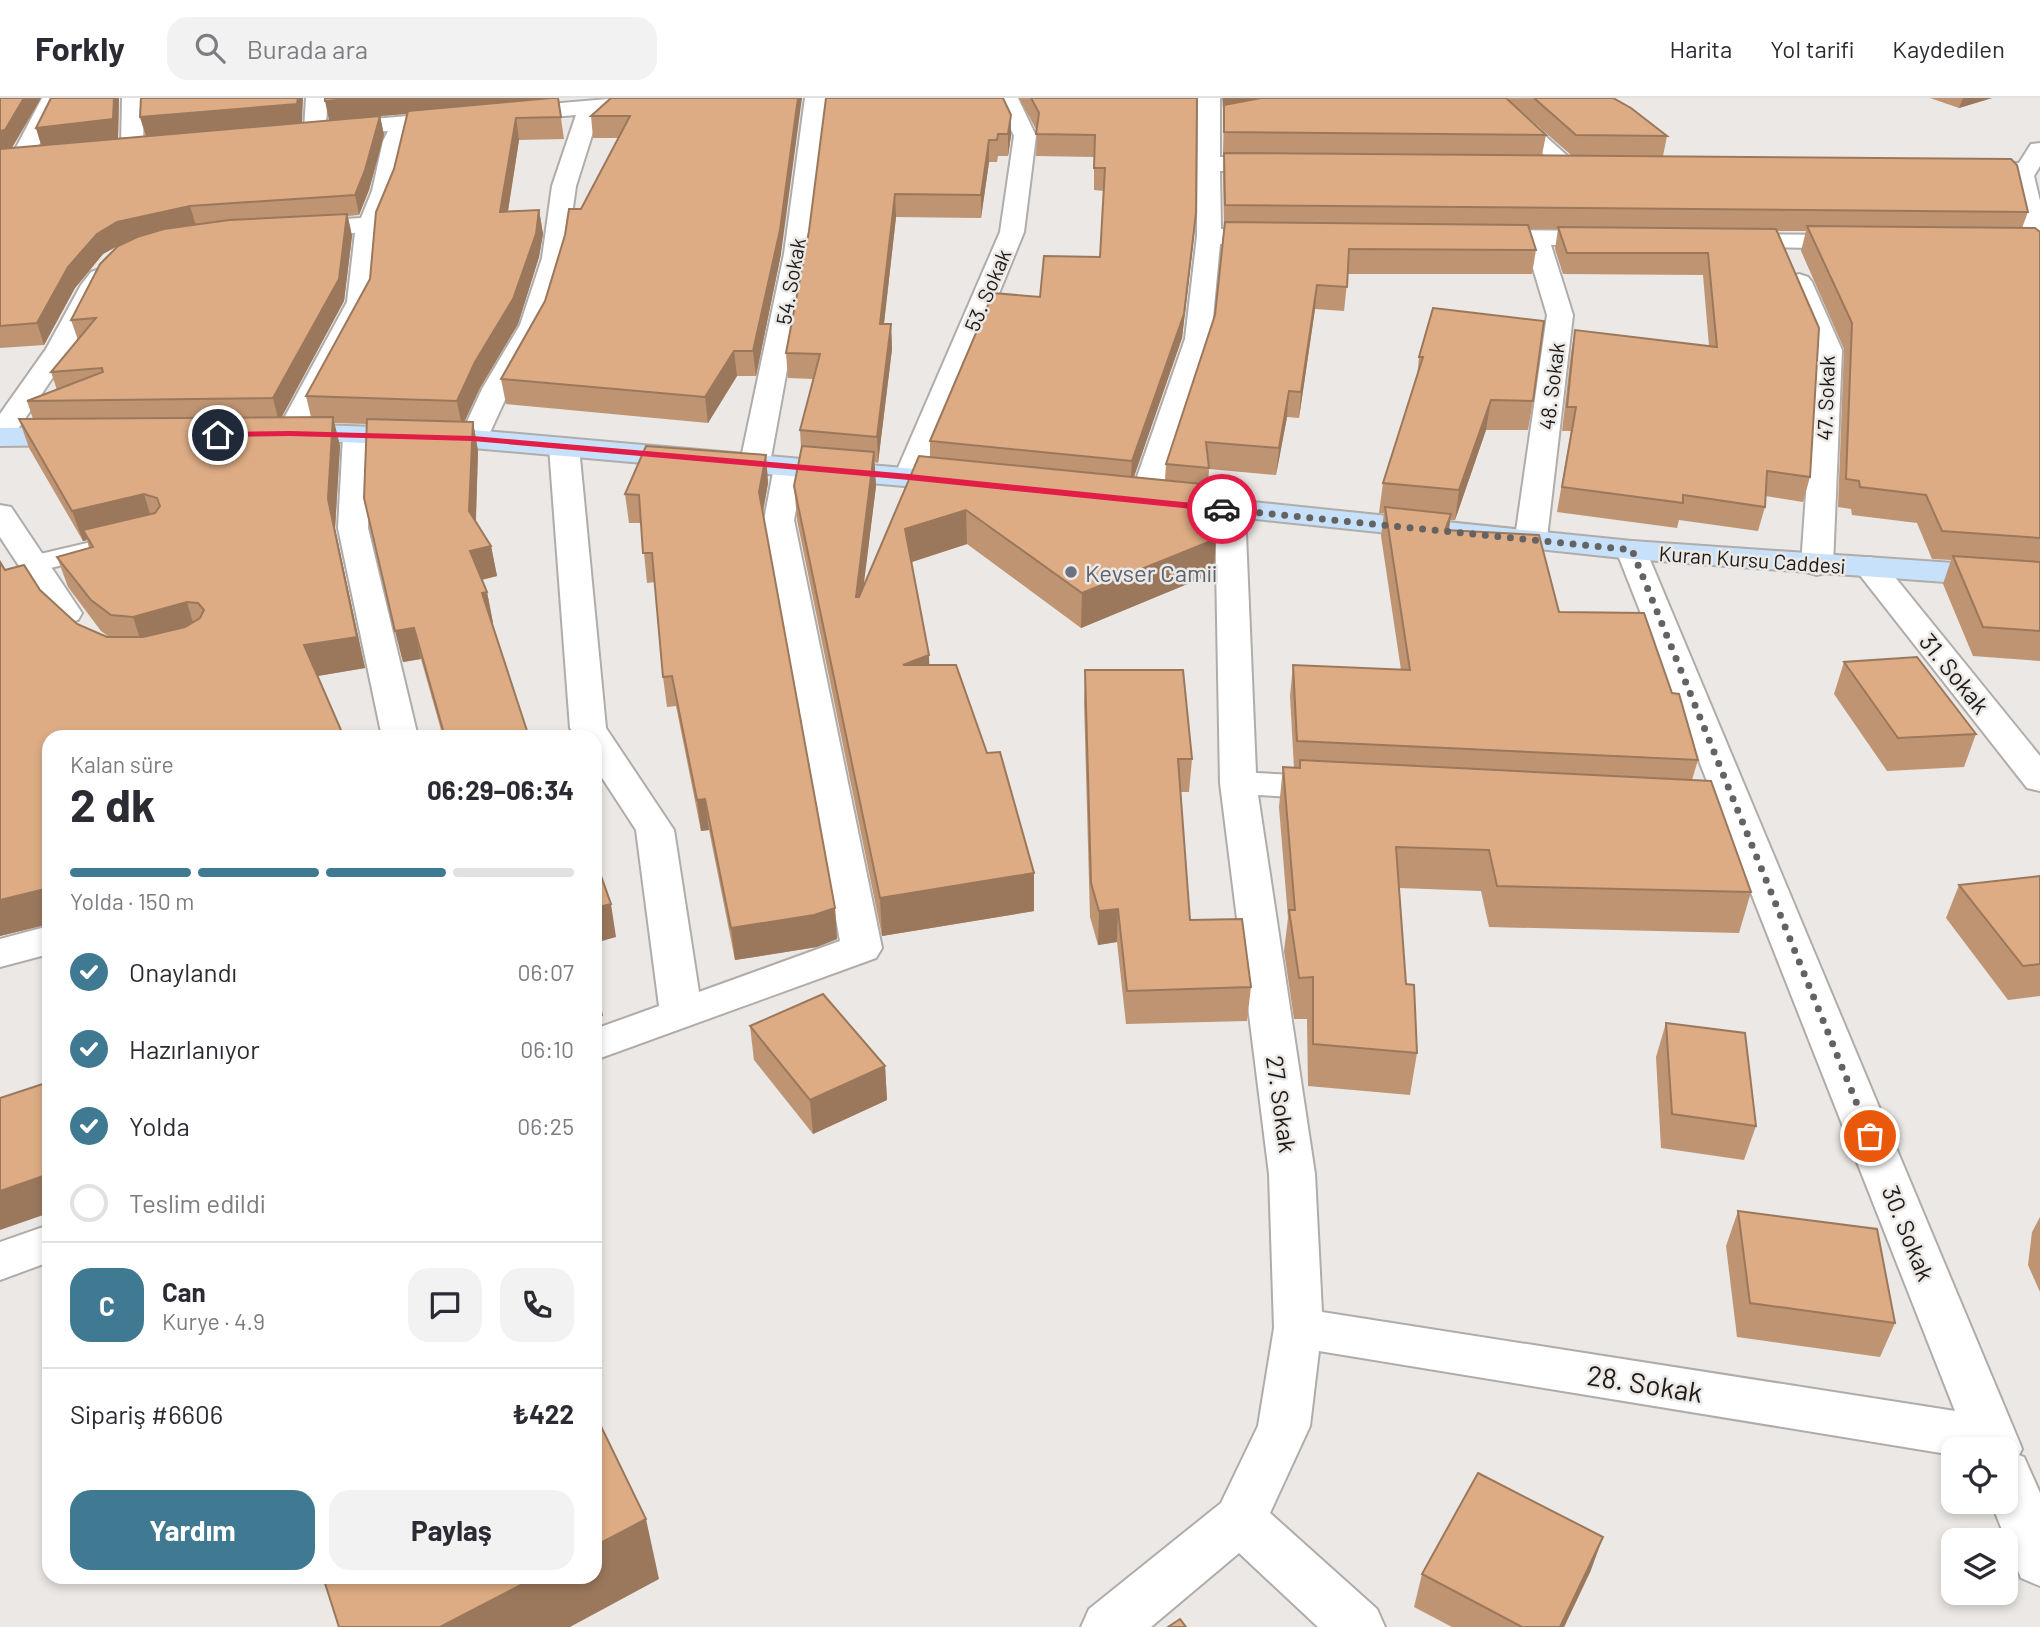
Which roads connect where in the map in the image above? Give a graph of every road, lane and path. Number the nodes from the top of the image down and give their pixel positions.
1 (53, 98) edge
2 (133, 98) edge
3 (317, 98) edge
4 (437, 98) edge
5 (696, 98) edge
6 (816, 98) edge
7 (1007, 98) edge
8 (1492, 98) edge
9 (622, 102) edge
10 (589, 109) junction
11 (1215, 112) edge
12 (437, 122) junction
13 (402, 124) junction
14 (315, 130) junction
15 (289, 132) edge
16 (158, 145) edge
17 (2040, 147) edge
18 (132, 148) junction
19 (104, 150) edge
20 (50, 155) edge
21 (22, 157) junction
22 (0, 160) edge
23 (1208, 164) junction
24 (1304, 164) edge
25 (1538, 165) edge
26 (1566, 165) junction
27 (1592, 165) edge
28 (1944, 169) edge
29 (2026, 170) junction
30 (370, 225) junction
31 (277, 231) edge
32 (1209, 236) junction
33 (1304, 237) edge
34 (1454, 237) edge
35 (1536, 237) junction
36 (1631, 239) edge
37 (1699, 240) edge
38 (1780, 242) junction
39 (1875, 242) edge
40 (2011, 243) edge
41 (2039, 246) edge
42 (115, 260) edge
43 (276, 434) joint
44 (0, 436) edge
45 (105, 436) edge
46 (357, 436) junction
47 (473, 439) junction
48 (564, 447) junction
49 (772, 465) junction
50 (909, 477) junction
51 (992, 485) edge
52 (1130, 499) joint
53 (1230, 510) junction
54 (0, 514) edge
55 (1531, 538) junction
56 (127, 542) edge
57 (1632, 550) junction
58 (33, 564) junction
59 (1817, 565) junction
60 (1870, 567) junction
61 (2040, 579) edge
62 (74, 622) edge
63 (398, 730) edge
64 (589, 730) edge
65 (602, 750) edge
66 (2040, 780) edge
67 (1238, 783) junction
68 (1363, 790) edge
69 (1695, 806) edge
70 (1737, 808) junction
71 (42, 942) edge
72 (0, 953) edge
73 (681, 1014) junction
74 (602, 1042) edge
75 (42, 1246) edge
76 (0, 1261) edge
77 (1298, 1328) junction
78 (1992, 1437) edge
79 (1941, 1443) edge
80 (2018, 1504) edge
81 (1240, 1520) junction
82 (2040, 1561) edge
83 (1109, 1627) edge
84 (1357, 1627) edge

1 - 21 street
2 - 18 street
3 - 14 street
4 - 12 street
5 - 9 street
6 - 49 street, 54. Sokak
7 - 50 street, 53. Sokak
8 - 26 lane
9 - 10 street
10 - 12 street
10 - 47 street
11 - 23 street
12 - 13 street
13 - 14 street
13 - 30 street
14 - 15 street
16 - 18 street
17 - 29 street
18 - 19 street
20 - 21 street
21 - 22 street
23 - 24 street
23 - 32 street
25 - 26 street
26 - 27 street
28 - 29 street
29 - 41 street
30 - 31 street
30 - 43 street
32 - 33 street
32 - 52 street
34 - 35 street
35 - 36 street
35 - 55 street, 48. Sokak
37 - 38 street
38 - 39 street
38 - 59 street, 47. Sokak
40 - 41 street
42 - 44 street
43 - 46 main road
44 - 45 main road
46 - 47 main road
46 - 63 street
47 - 48 main road
48 - 49 main road
48 - 64 street
49 - 50 main road
49 - 73 street, 54. Sokak
50 - 51 main road
52 - 53 main road, Kuran Kursu Caddesi
53 - 55 main road, Kuran Kursu Caddesi
53 - 67 street, 27. Sokak
54 - 58 street
55 - 57 main road, Kuran Kursu Caddesi
56 - 58 lane
57 - 59 main road, Kuran Kursu Caddesi
57 - 70 street, 30. Sokak
58 - 62 street
59 - 60 main road, Kuran Kursu Caddesi
60 - 61 main road, Kuran Kursu Caddesi
60 - 66 street, 31. Sokak
65 - 73 street
67 - 68 street
67 - 77 street, 27. Sokak
69 - 70 street
70 - 78 street, 30. Sokak
71 - 72 street
73 - 74 street
75 - 76 street
77 - 79 street, 28. Sokak
77 - 81 street, 27. Sokak
80 - 82 street, 30. Sokak
81 - 83 street, 27. Sokak
81 - 84 street

